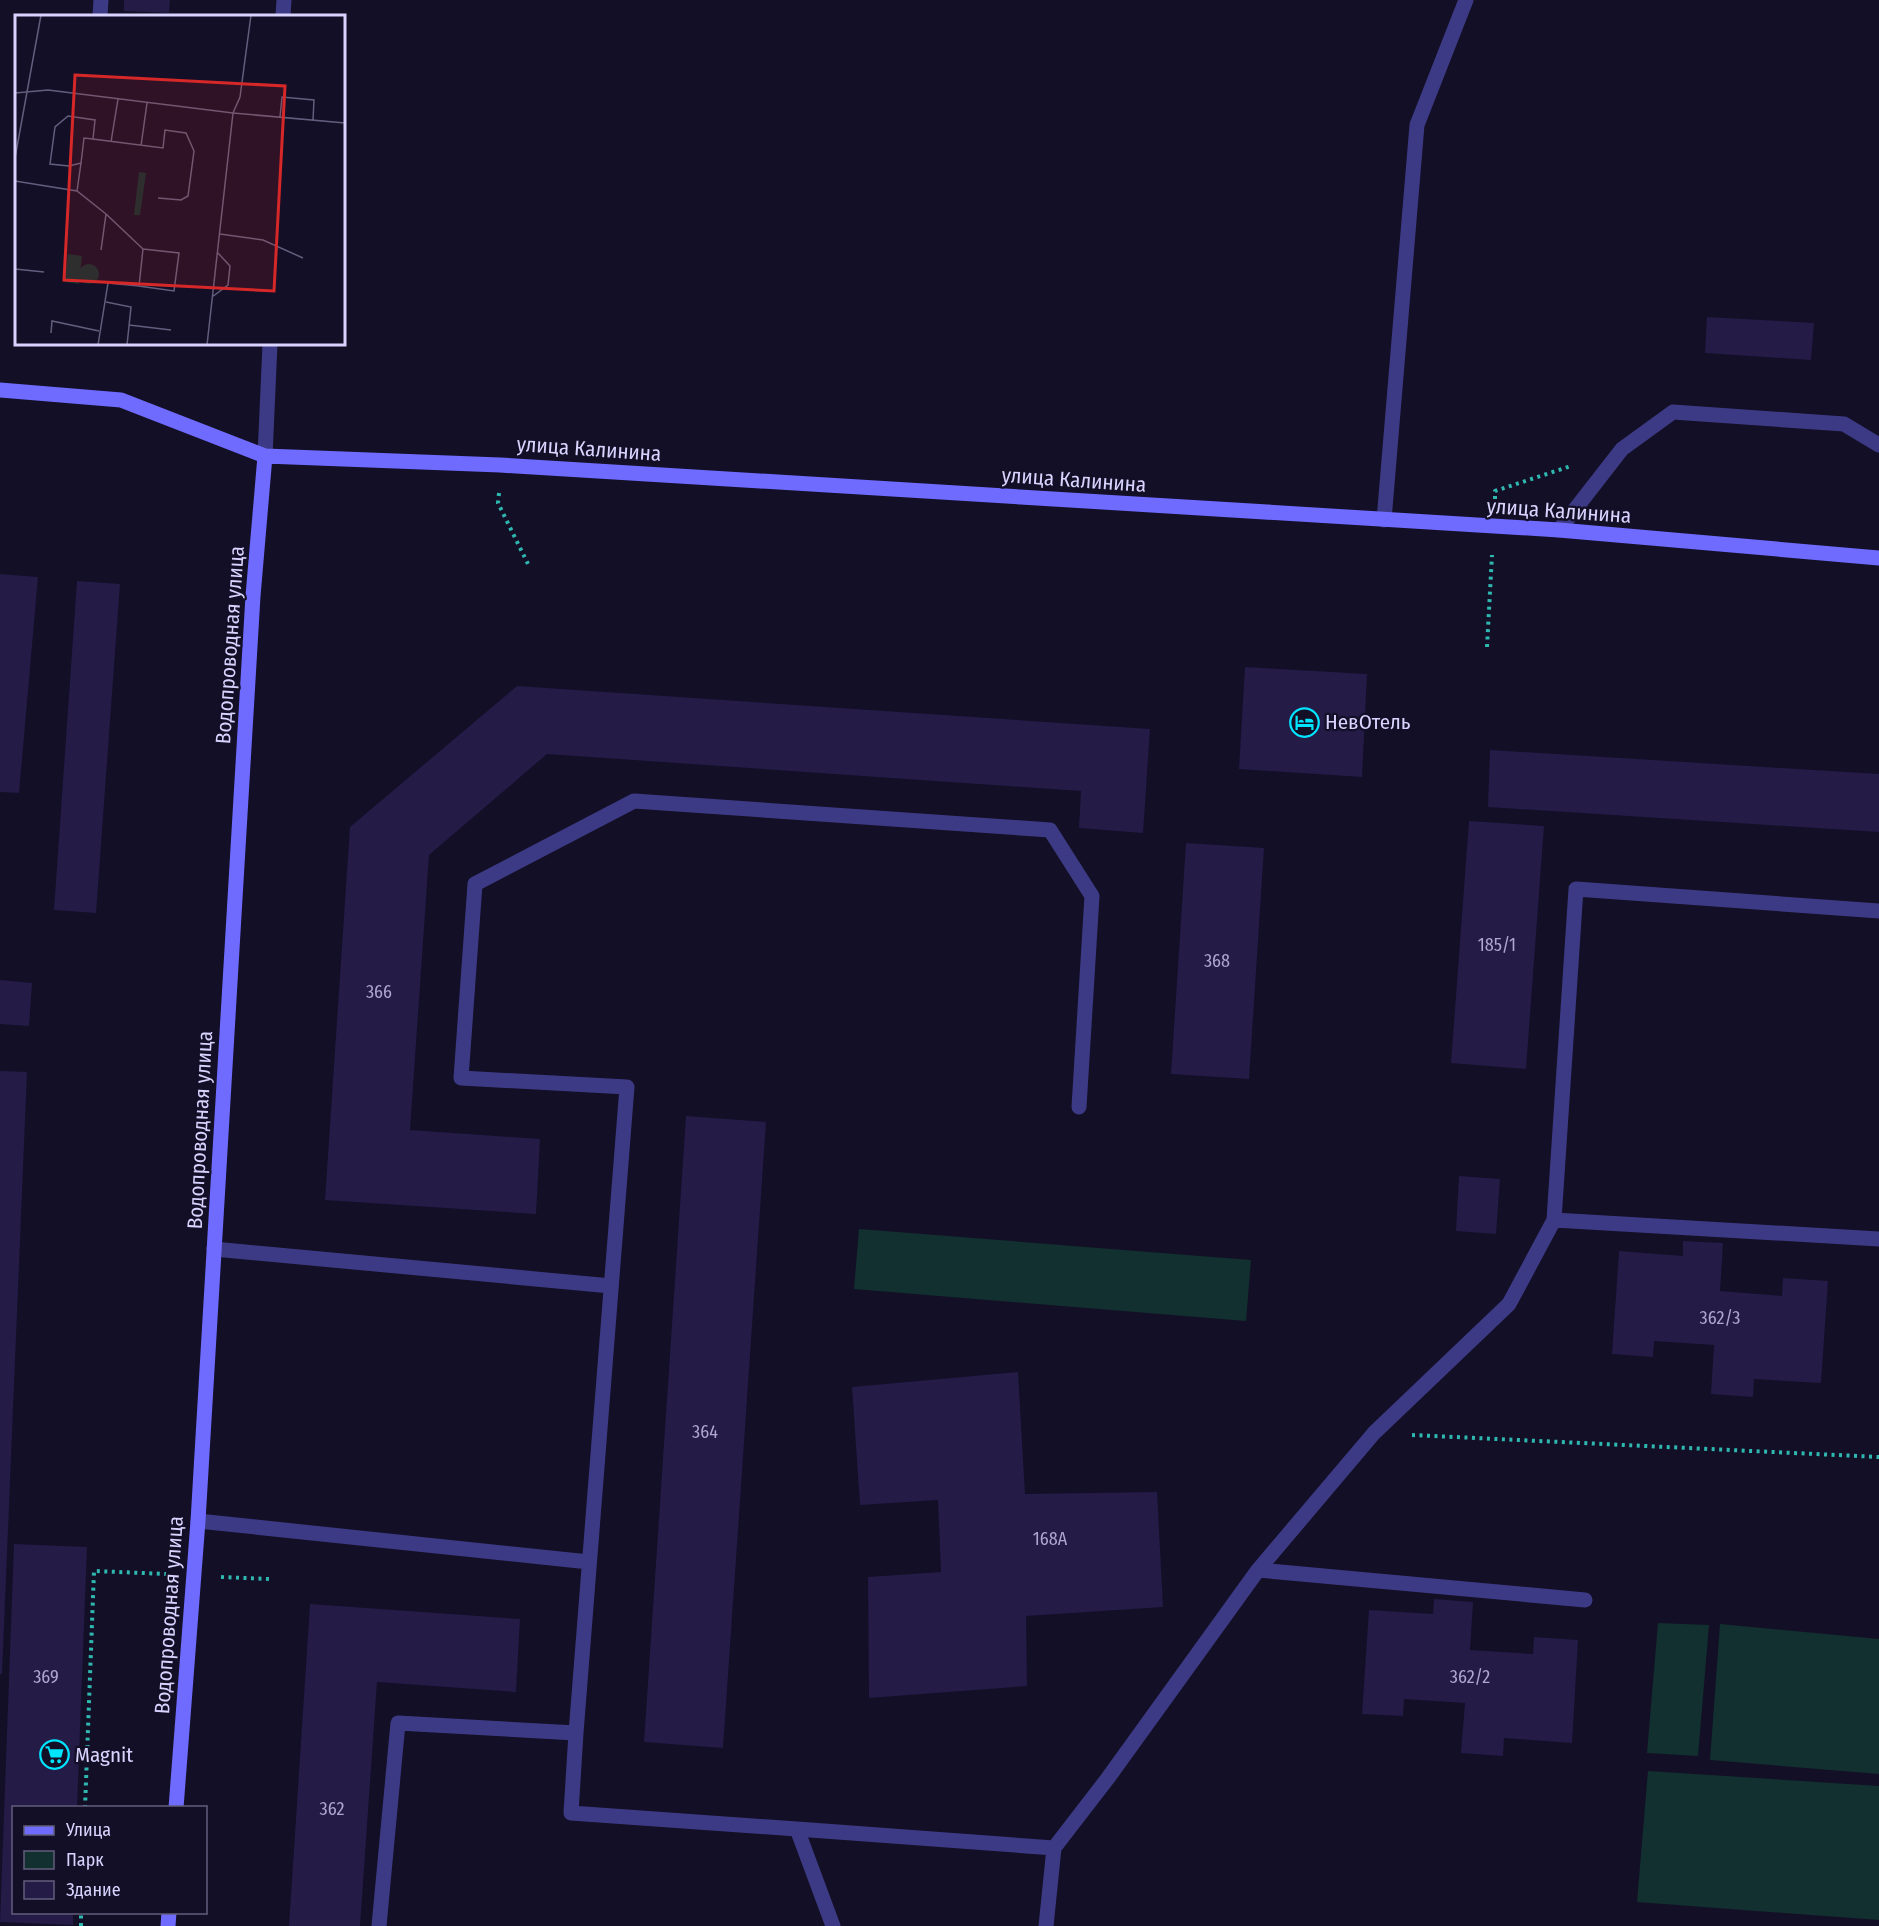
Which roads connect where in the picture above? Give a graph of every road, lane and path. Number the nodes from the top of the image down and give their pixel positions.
1 (101, 0) edge
2 (284, 0) edge
3 (1466, 0) edge
4 (100, 15) edge
5 (283, 15) edge
6 (270, 345) edge
7 (0, 390) edge
8 (1879, 445) edge
9 (265, 456) junction
10 (500, 465) junction
11 (1384, 520) junction
12 (1558, 531) junction
13 (1879, 558) edge
14 (529, 566) dead end
15 (1879, 911) edge
16 (1079, 1107) dead end
17 (1554, 1220) junction
18 (1879, 1239) edge
19 (214, 1249) junction
20 (611, 1286) junction
21 (1374, 1433) junction
22 (1879, 1457) edge
23 (198, 1521) junction
24 (589, 1562) junction
25 (1258, 1570) junction
26 (193, 1575) junction
27 (269, 1579) dead end
28 (1585, 1600) dead end
29 (576, 1733) junction
30 (85, 1806) edge
31 (176, 1806) edge
32 (797, 1829) junction
33 (1054, 1848) junction
34 (379, 1926) edge
35 (833, 1926) edge
36 (1047, 1926) edge

1 - 4 street
2 - 5 street
3 - 11 street
6 - 9 street
7 - 9 main road, улица Калинина
8 - 12 street
9 - 10 main road, улица Калинина
9 - 19 main road, Водопроводная улица
10 - 11 main road, улица Калинина
10 - 14 path
11 - 12 main road, улица Калинина
12 - 13 main road, улица Калинина
15 - 17 street
16 - 20 street
17 - 18 street
17 - 21 street
19 - 20 street
19 - 23 main road, Водопроводная улица
20 - 24 street
21 - 22 path
21 - 25 street
23 - 24 street
23 - 26 main road, Водопроводная улица
24 - 29 street
25 - 28 street
25 - 33 street
26 - 27 path
26 - 30 path
26 - 31 main road, Водопроводная улица
29 - 32 street
29 - 34 street
32 - 33 street
32 - 35 street
33 - 36 street

